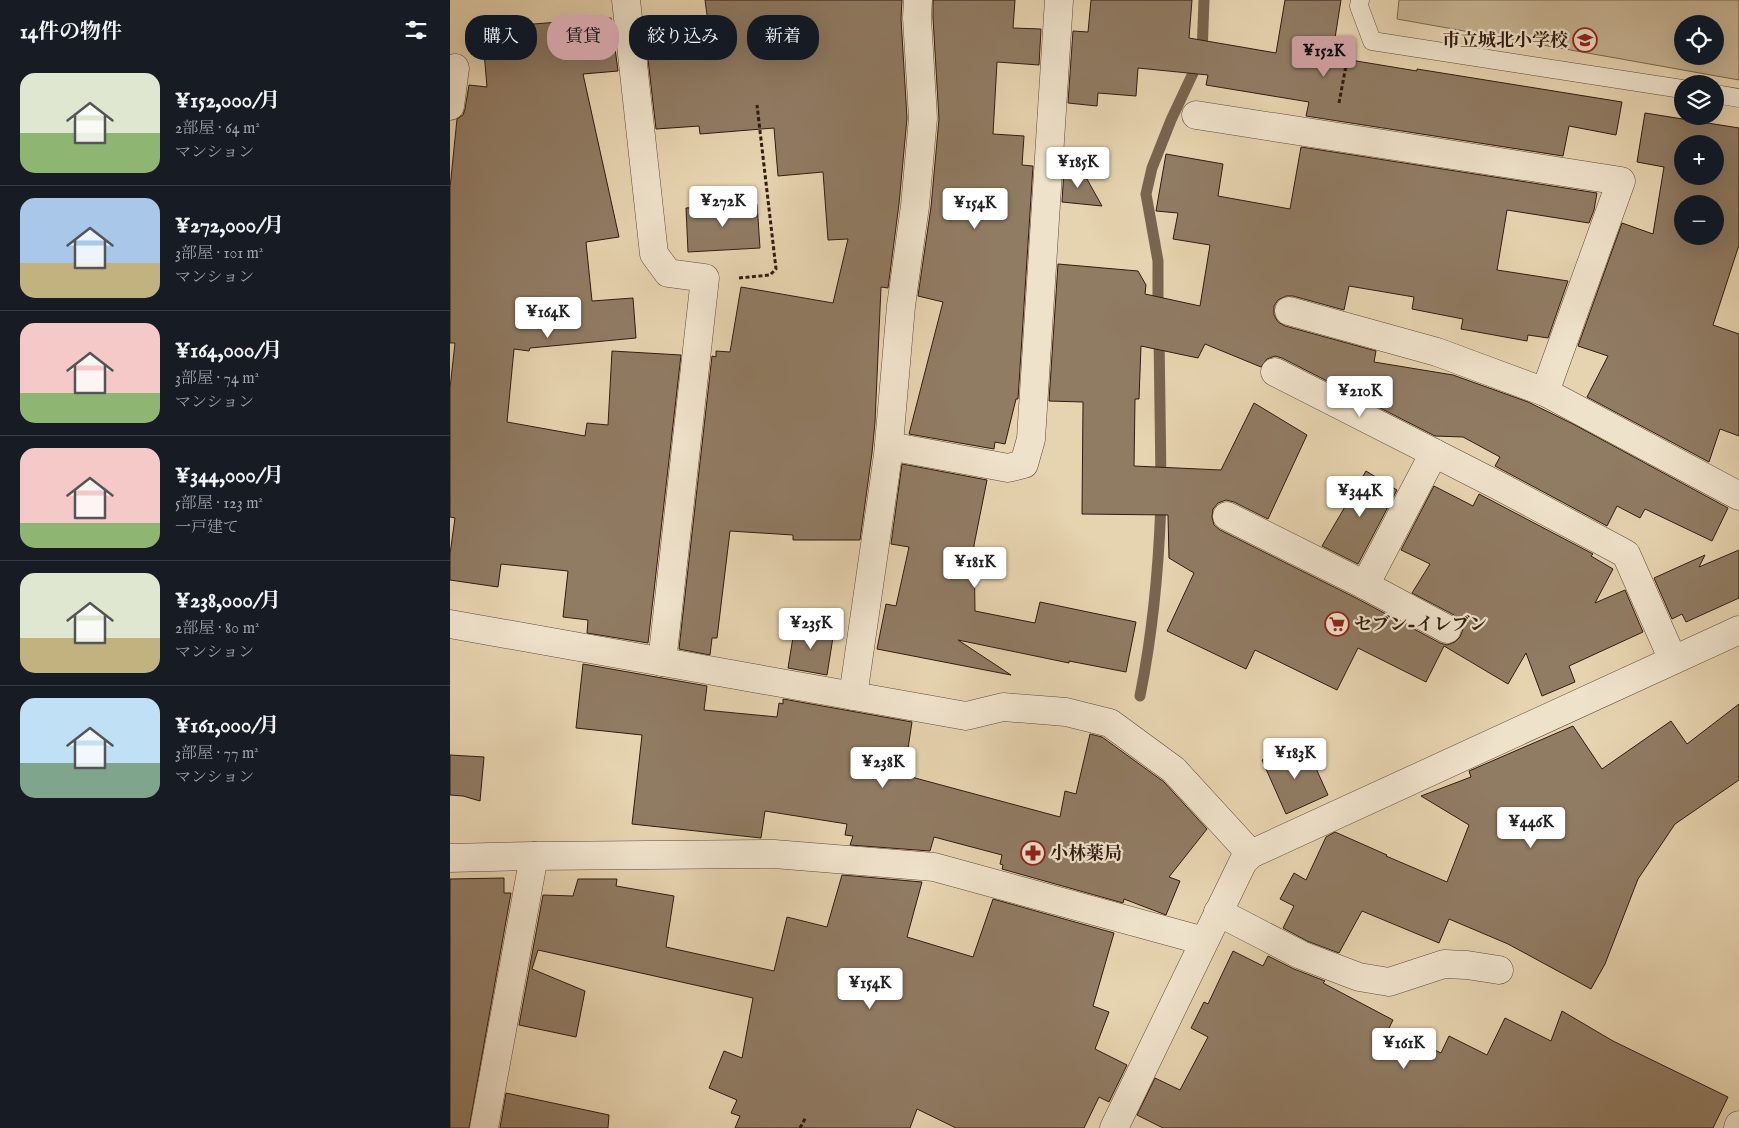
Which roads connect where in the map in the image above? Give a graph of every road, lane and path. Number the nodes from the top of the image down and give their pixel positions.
1 (626, 0) edge
2 (918, 0) edge
3 (1059, 0) edge
4 (1360, 0) edge
5 (1371, 36) junction
6 (455, 68) dead end
7 (1674, 88) edge
8 (1724, 96) edge
9 (1739, 98) edge
10 (757, 105) dead end
11 (450, 106) edge
12 (1196, 115) dead end
13 (1333, 136) junction
14 (705, 278) junction
15 (1289, 310) dead end
16 (1275, 372) dead end
17 (1545, 392) junction
18 (889, 446) junction
19 (1434, 453) junction
20 (1739, 496) edge
21 (1226, 516) dead end
22 (1365, 585) junction
23 (450, 624) edge
24 (1447, 629) dead end
25 (1739, 630) edge
26 (1673, 660) junction
27 (662, 662) junction
28 (853, 696) junction
29 (1251, 854) junction
30 (534, 856) junction
31 (450, 858) edge
32 (1218, 912) junction
33 (1204, 942) junction
34 (1499, 970) dead end
35 (806, 1117) dead end
36 (484, 1128) edge
37 (800, 1128) edge
38 (1114, 1128) edge

1 - 14 street
2 - 18 street
3 - 18 street
4 - 5 lane
5 - 7 lane
5 - 13 path
6 - 11 street
8 - 9 lane
10 - 14 path
12 - 13 street
13 - 17 street
14 - 27 street
15 - 17 street
16 - 19 street
17 - 20 street
18 - 28 street
19 - 22 street
19 - 26 street
21 - 22 street
22 - 24 street
23 - 27 street
25 - 26 street
26 - 29 street
27 - 28 street
28 - 29 street
29 - 32 street
30 - 31 street
30 - 33 street
30 - 36 street
32 - 33 street
32 - 34 street
33 - 38 street
35 - 37 path

